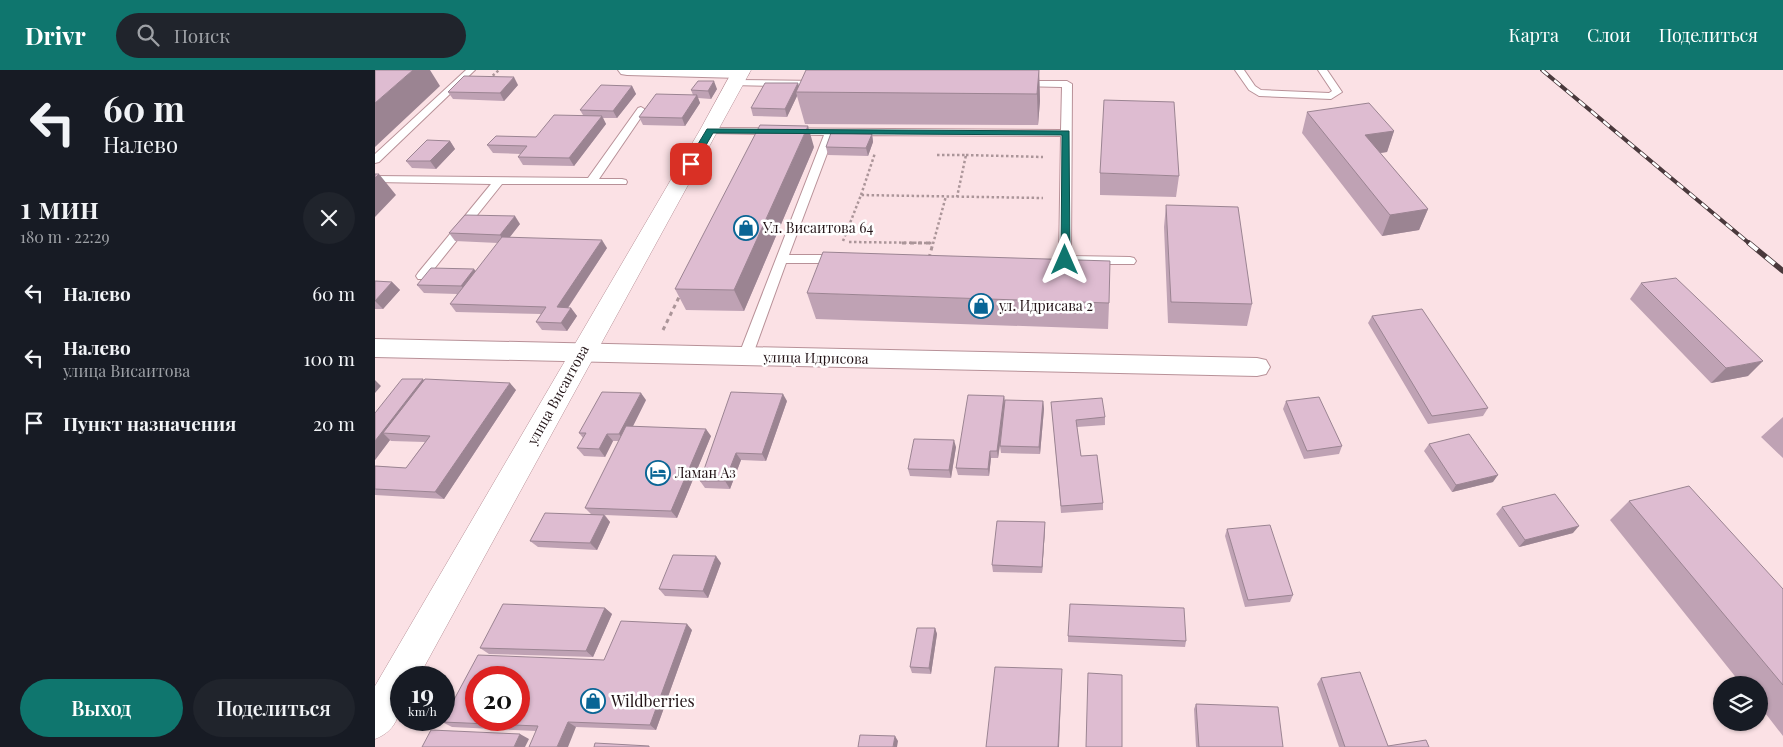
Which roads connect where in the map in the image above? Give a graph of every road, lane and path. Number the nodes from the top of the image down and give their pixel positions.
1 (471, 70) edge
2 (627, 70) edge
3 (1239, 70) edge
4 (1322, 70) edge
5 (739, 75) edge
6 (833, 84) edge
7 (1009, 84) edge
8 (641, 110) dead end
9 (710, 130) junction
10 (830, 132) junction
11 (882, 132) junction
12 (1066, 132) junction
13 (875, 154) junction
14 (884, 154) dead end
15 (930, 155) dead end
16 (967, 156) junction
17 (1066, 157) junction
18 (375, 160) edge
19 (375, 179) edge
20 (499, 181) junction
21 (591, 182) junction
22 (622, 182) dead end
23 (861, 195) junction
24 (946, 196) junction
25 (957, 197) junction
26 (1066, 199) junction
27 (933, 243) junction
28 (782, 259) junction
29 (845, 259) edge
30 (929, 260) edge
31 (1130, 262) dead end
32 (422, 276) edge
33 (681, 292) edge
34 (375, 348) edge
35 (582, 352) junction
36 (650, 354) junction
37 (745, 357) junction
38 (1257, 367) dead end
39 (375, 721) edge

1 - 18 lane
2 - 5 street
3 - 4 lane
5 - 6 lane
5 - 9 main road, улица Висаитова
7 - 12 lane
8 - 21 lane
9 - 10 lane
9 - 35 main road, улица Висаитова
10 - 11 lane
10 - 28 lane
11 - 12 lane
11 - 13 path
12 - 17 lane
13 - 14 path
13 - 23 path
15 - 16 path
16 - 17 path
16 - 25 path
17 - 26 lane
19 - 20 lane
20 - 21 lane
20 - 32 lane
21 - 22 lane
23 - 24 path
23 - 27 path
24 - 25 path
24 - 27 path
25 - 26 path
26 - 31 lane
27 - 30 path
28 - 29 lane
28 - 37 lane
33 - 36 path
34 - 35 street, улица Идрисова
35 - 36 street, улица Идрисова
35 - 39 main road, улица Висаитова
36 - 37 street, улица Идрисова
37 - 38 street, улица Идрисова

